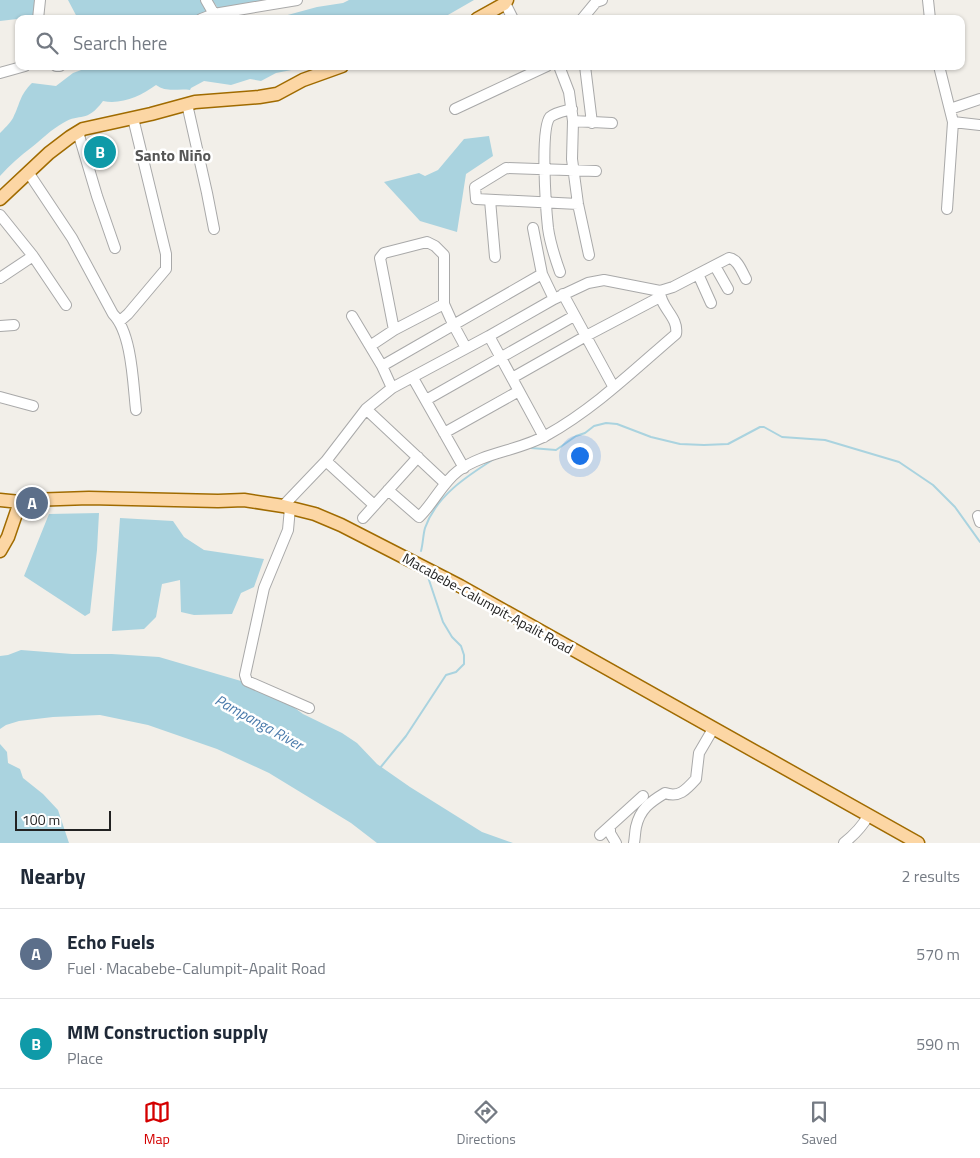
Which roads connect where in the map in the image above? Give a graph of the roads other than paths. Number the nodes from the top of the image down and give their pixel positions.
1 (40, 0) edge
2 (206, 0) edge
3 (297, 0) edge
4 (602, 0) edge
5 (928, 0) edge
6 (506, 2) edge
7 (214, 14) joint
8 (38, 15) edge
9 (483, 15) edge
10 (511, 15) edge
11 (585, 15) edge
12 (930, 15) edge
13 (15, 69) edge
14 (331, 70) edge
15 (538, 70) edge
16 (561, 70) edge
17 (585, 70) edge
18 (940, 70) edge
19 (0, 73) edge
20 (980, 99) edge
21 (187, 104) junction
22 (455, 109) dead end
23 (572, 109) junction
24 (950, 109) junction
25 (133, 118) junction
26 (573, 121) junction
27 (953, 122) junction
28 (592, 123) junction
29 (612, 123) dead end
30 (980, 125) edge
31 (78, 132) junction
32 (544, 169) junction
33 (575, 170) junction
34 (596, 170) dead end
35 (28, 172) junction
36 (0, 199) edge
37 (490, 200) junction
38 (547, 203) junction
39 (578, 204) junction
40 (947, 209) dead end
41 (0, 215) edge
42 (533, 228) dead end
43 (214, 229) dead end
44 (116, 248) dead end
45 (589, 255) dead end
46 (33, 256) junction
47 (495, 256) dead end
48 (715, 266) junction
49 (560, 272) dead end
50 (542, 274) junction
51 (698, 274) junction
52 (0, 278) edge
53 (746, 279) dead end
54 (728, 289) dead end
55 (660, 294) junction
56 (559, 296) junction
57 (711, 302) dead end
58 (444, 304) junction
59 (66, 305) dead end
60 (352, 316) dead end
61 (574, 316) junction
62 (120, 321) junction
63 (452, 324) junction
64 (14, 325) dead end
65 (0, 326) edge
66 (394, 330) junction
67 (489, 336) junction
68 (586, 336) junction
69 (370, 346) junction
70 (466, 348) junction
71 (501, 358) junction
72 (382, 366) junction
73 (413, 378) junction
74 (512, 378) junction
75 (613, 386) junction
76 (392, 388) junction
77 (519, 391) junction
78 (0, 397) edge
79 (426, 400) junction
80 (33, 406) dead end
81 (366, 409) junction
82 (136, 410) dead end
83 (444, 434) junction
84 (544, 437) junction
85 (418, 457) junction
86 (326, 461) junction
87 (464, 468) junction
88 (445, 484) junction
89 (388, 490) junction
90 (0, 500) edge
91 (20, 502) junction
92 (374, 505) junction
93 (286, 507) junction
94 (363, 518) dead end
95 (0, 551) edge
96 (309, 708) dead end
97 (713, 729) junction
98 (643, 796) dead end
99 (868, 816) junction
100 (610, 827) junction
101 (600, 835) dead end
102 (616, 843) edge
103 (634, 843) edge
104 (844, 843) edge
105 (918, 843) edge

1 - 8 street
2 - 7 street
3 - 7 street
4 - 11 street
5 - 12 street
6 - 9 main road
6 - 10 street
13 - 19 street
14 - 21 main road
15 - 22 street
16 - 23 street
17 - 28 street
18 - 24 street
20 - 24 street
21 - 25 main road
21 - 43 street
23 - 26 street
23 - 32 street
24 - 27 street
25 - 31 main road
25 - 62 street
26 - 28 street
26 - 33 street
27 - 30 street
27 - 40 street
28 - 29 street
31 - 35 main road
31 - 44 street
32 - 33 street
32 - 37 street
32 - 38 street
33 - 34 street
33 - 39 street
35 - 36 main road
35 - 62 street
37 - 38 street
37 - 47 street
38 - 39 street
38 - 49 street
39 - 45 street
41 - 46 street
42 - 50 street
46 - 52 street
46 - 59 street
48 - 51 street
48 - 53 street
48 - 54 street
50 - 56 street
50 - 63 street
51 - 55 street
51 - 57 street
55 - 56 street
55 - 68 street
55 - 75 street
56 - 61 street
56 - 67 street
58 - 63 street
58 - 66 street
58 - 66 street
60 - 69 street
61 - 68 street
61 - 71 street
62 - 82 street
63 - 70 street
63 - 72 street
64 - 65 street
66 - 69 street
67 - 70 street
67 - 71 street
68 - 74 street
68 - 75 street
69 - 72 street
70 - 73 street
71 - 74 street
71 - 79 street
72 - 76 street
73 - 76 street
73 - 79 street
74 - 77 street
75 - 84 street
76 - 81 street
77 - 83 street
77 - 84 street
78 - 80 street
79 - 83 street
81 - 85 street
81 - 86 street
83 - 87 street
84 - 87 street
85 - 88 street
85 - 89 street
86 - 92 street
86 - 93 street
87 - 88 street
88 - 89 street
89 - 92 street
90 - 91 main road, Macabebe-Calumpit-Apalit Road
91 - 93 main road, Macabebe-Calumpit-Apalit Road
91 - 95 main road
92 - 94 street
93 - 96 street
93 - 97 main road, Macabebe-Calumpit-Apalit Road
97 - 99 main road, Macabebe-Calumpit-Apalit Road
97 - 103 street
98 - 100 street
99 - 104 street
99 - 105 main road, Macabebe-Calumpit-Apalit Road
100 - 101 street
100 - 102 street

